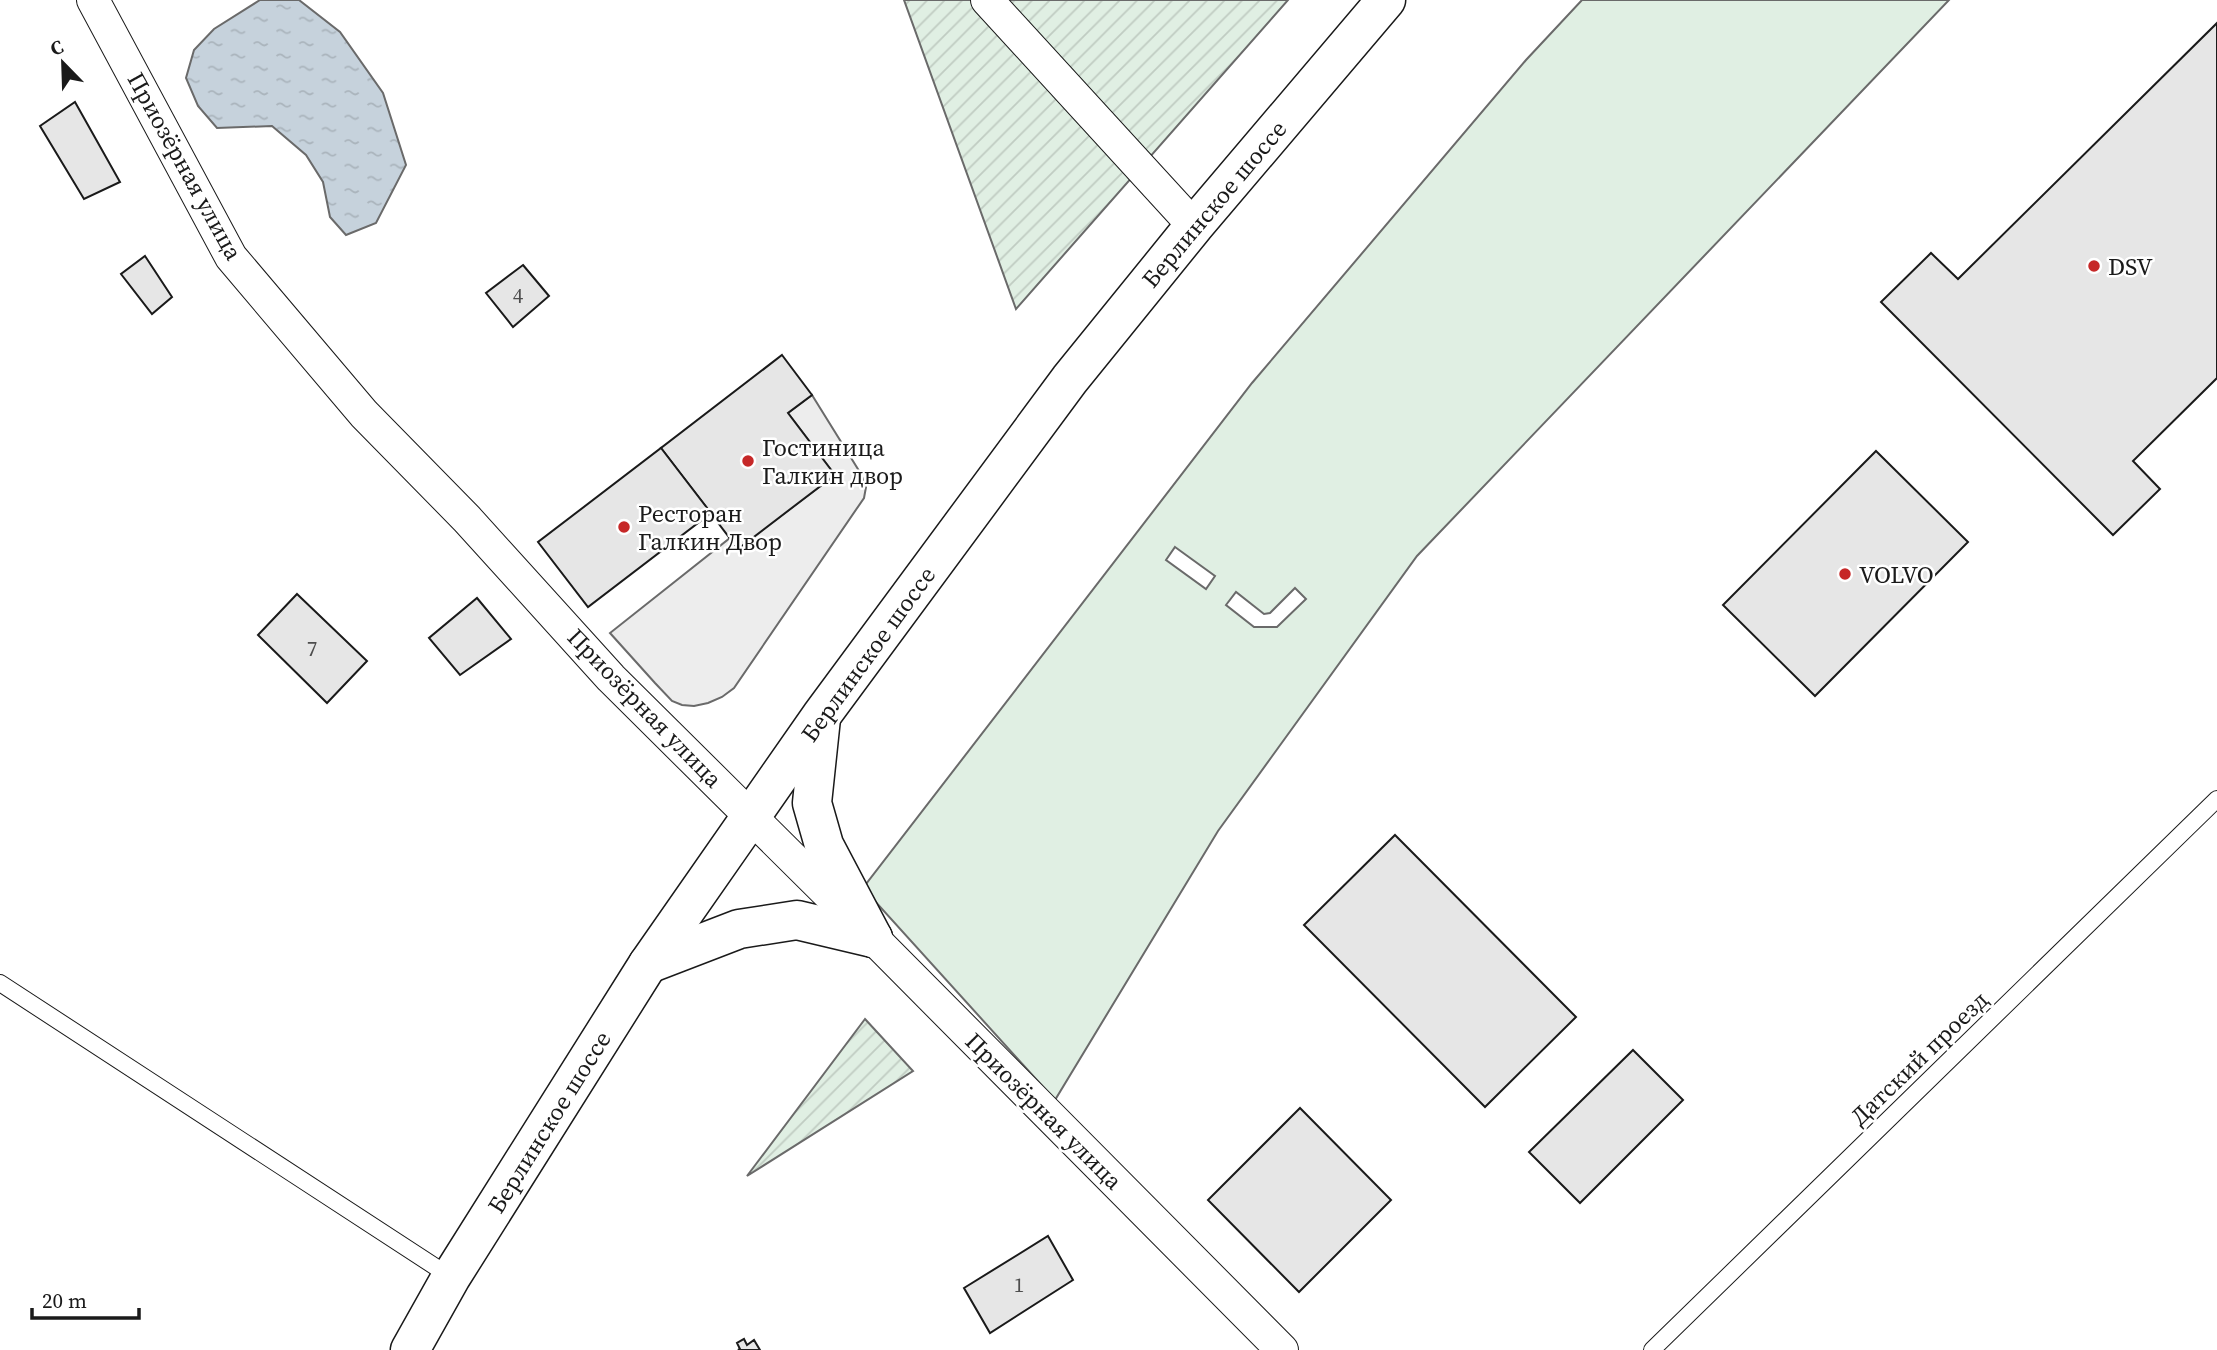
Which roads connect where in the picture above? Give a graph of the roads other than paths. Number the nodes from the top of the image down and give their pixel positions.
1 (93, 0) edge
2 (987, 0) edge
3 (1386, 0) edge
4 (1194, 226) junction
5 (821, 716) junction
6 (2217, 799) edge
7 (750, 816) junction
8 (873, 938) junction
9 (648, 964) junction
10 (0, 982) edge
11 (451, 1277) junction
12 (410, 1350) edge
13 (1282, 1350) edge
14 (1652, 1350) edge

1 - 7 street, Приозёрная улица
2 - 4 street
3 - 4 highway, Берлинское шоссе
4 - 5 highway, Берлинское шоссе
5 - 7 highway, Берлинское шоссе
5 - 8 highway
6 - 14 lane, Датский проезд
7 - 8 street, Приозёрная улица
7 - 9 highway, Берлинское шоссе
8 - 9 highway
8 - 13 street, Приозёрная улица
9 - 11 highway, Берлинское шоссе
10 - 11 lane
11 - 12 highway, Берлинское шоссе

